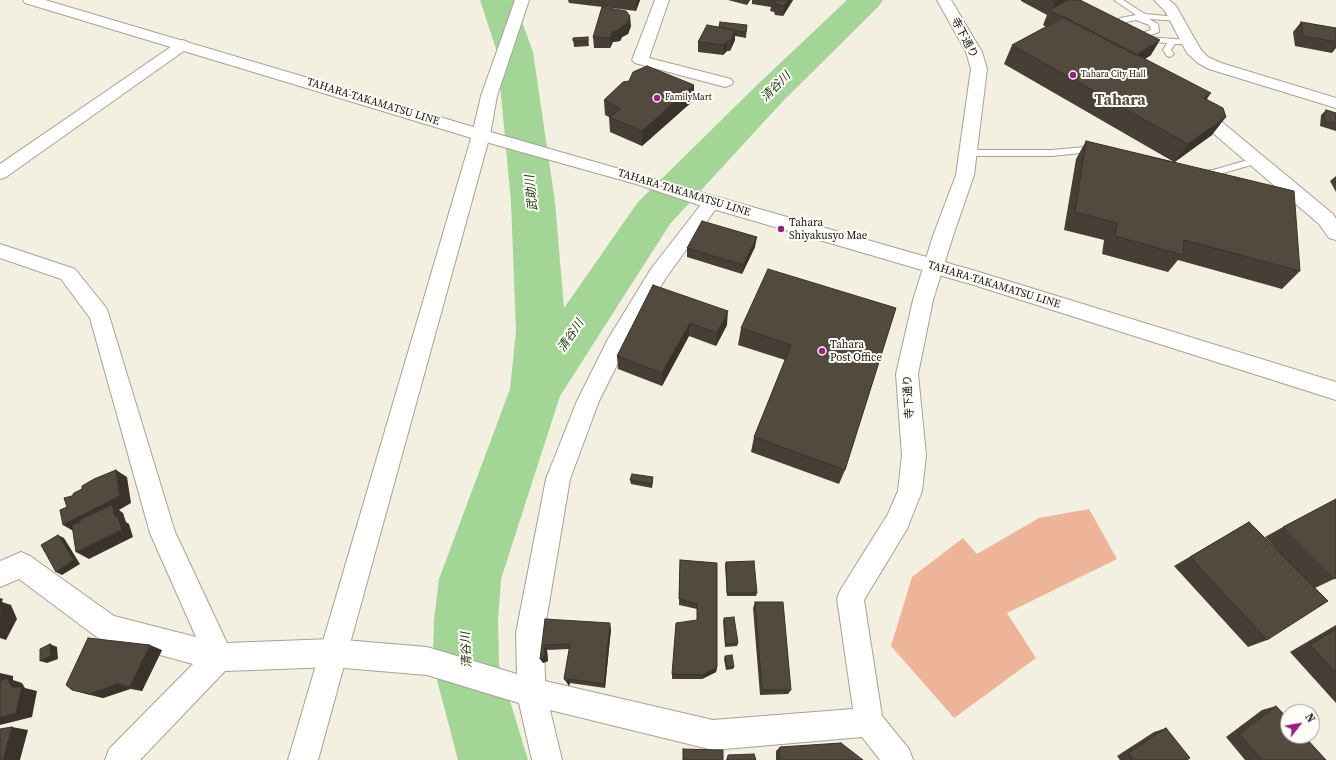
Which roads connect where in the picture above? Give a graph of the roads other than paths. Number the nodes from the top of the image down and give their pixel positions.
1 (30, 0) edge
2 (522, 0) edge
3 (662, 0) edge
4 (944, 0) edge
5 (1118, 0) edge
6 (1161, 0) edge
7 (1143, 16) junction
8 (1131, 17) junction
9 (1176, 19) junction
10 (1131, 33) junction
11 (1172, 41) junction
12 (1189, 42) junction
13 (183, 45) junction
14 (1170, 54) dead end
15 (725, 82) dead end
16 (1336, 104) edge
17 (1205, 117) edge
18 (481, 135) junction
19 (1106, 149) edge
20 (968, 153) junction
21 (1255, 161) junction
22 (0, 173) edge
23 (1186, 174) edge
24 (707, 201) junction
25 (1336, 233) edge
26 (0, 251) edge
27 (934, 266) junction
28 (1336, 391) edge
29 (0, 574) edge
30 (332, 653) junction
31 (219, 657) junction
32 (523, 690) junction
33 (869, 722) junction
34 (120, 760) edge
35 (303, 760) edge
36 (546, 760) edge
37 (898, 760) edge

1 - 13 street, TAHARA-TAKAMATSU LINE
2 - 18 street
3 - 15 street
4 - 20 street, 寺下通り
5 - 7 lane
6 - 9 street
7 - 8 lane
7 - 9 lane
8 - 10 lane
8 - 10 lane
9 - 12 street
10 - 11 lane
11 - 12 lane
11 - 14 lane
12 - 16 street
13 - 18 street, TAHARA-TAKAMATSU LINE
13 - 22 street
17 - 21 street
18 - 24 street, TAHARA-TAKAMATSU LINE
18 - 30 street
19 - 20 lane
20 - 27 street, 寺下通り
21 - 23 lane
21 - 25 street
24 - 27 street, TAHARA-TAKAMATSU LINE
24 - 32 street
26 - 31 street
27 - 28 street, TAHARA-TAKAMATSU LINE
27 - 33 street, 寺下通り
29 - 31 street
30 - 31 street
30 - 32 street
30 - 35 street
31 - 34 street
32 - 33 street
32 - 36 street
33 - 37 street, 寺下通り

